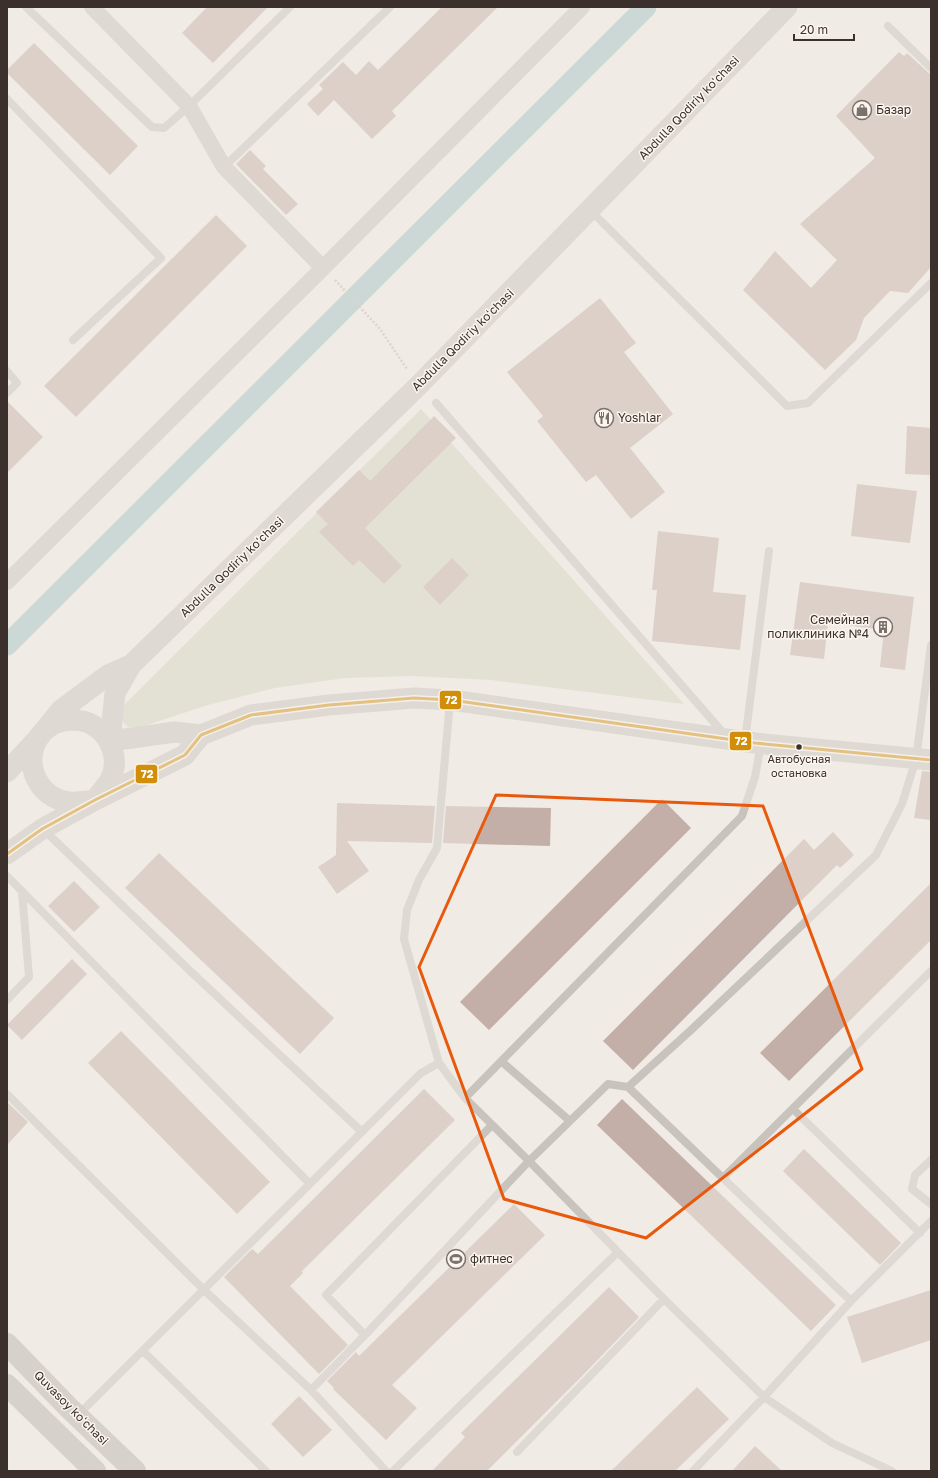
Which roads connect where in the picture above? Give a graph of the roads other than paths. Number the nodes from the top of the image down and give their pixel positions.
1 (26, 7) edge
2 (92, 7) edge
3 (290, 7) edge
4 (390, 7) edge
5 (582, 7) edge
6 (787, 7) edge
7 (888, 26) dead end
8 (931, 68) edge
9 (7, 99) edge
10 (189, 106) junction
11 (224, 167) junction
12 (590, 210) junction
13 (323, 268) junction
14 (931, 283) edge
15 (72, 340) dead end
16 (7, 371) edge
17 (7, 393) edge
18 (436, 403) dead end
19 (769, 551) dead end
20 (7, 582) edge
21 (931, 645) edge
22 (131, 665) junction
23 (451, 700) junction
24 (201, 735) junction
25 (39, 737) junction
26 (110, 741) junction
27 (745, 742) junction
28 (924, 759) edge
29 (7, 772) edge
30 (94, 800) junction
31 (42, 829) junction
32 (7, 854) edge
33 (7, 876) edge
34 (22, 891) junction
35 (931, 971) edge
36 (7, 1000) edge
37 (501, 1061) junction
38 (439, 1063) junction
39 (628, 1087) junction
40 (7, 1094) edge
41 (465, 1098) junction
42 (792, 1109) junction
43 (570, 1121) junction
44 (492, 1124) junction
45 (362, 1132) junction
46 (931, 1160) edge
47 (529, 1161) junction
48 (723, 1178) junction
49 (310, 1184) junction
50 (931, 1204) edge
51 (931, 1222) edge
52 (920, 1233) junction
53 (618, 1252) junction
54 (204, 1290) junction
55 (664, 1299) junction
56 (851, 1301) junction
57 (365, 1335) junction
58 (7, 1344) edge
59 (143, 1351) junction
60 (7, 1385) edge
61 (311, 1390) junction
62 (764, 1397) junction
63 (78, 1415) junction
64 (517, 1452) dead end
65 (696, 1470) edge
66 (95, 1471) edge
67 (135, 1471) edge
68 (266, 1471) edge
69 (386, 1471) edge
70 (393, 1471) edge
71 (892, 1471) edge

1 - 10 lane
2 - 10 street
3 - 10 lane
4 - 11 lane
5 - 13 street
6 - 12 street, Abdulla Qodiriy koʻchasi
7 - 8 lane
9 - 15 lane
10 - 11 street
11 - 13 street
12 - 14 lane
12 - 22 street, Abdulla Qodiriy koʻchasi
13 - 20 street
16 - 17 lane
18 - 27 lane
19 - 27 lane
21 - 28 lane
22 - 25 street, Abdulla Qodiriy koʻchasi
22 - 26 street, Abdulla Qodiriy koʻchasi
23 - 24 street
23 - 27 street
23 - 38 lane
24 - 26 street
24 - 30 street
25 - 26 street
25 - 29 street, Abdulla Qodiriy koʻchasi
25 - 30 street
26 - 30 street
27 - 28 street
27 - 37 lane
28 - 39 lane
30 - 31 street
31 - 32 street
31 - 45 lane
33 - 34 lane
34 - 36 lane
34 - 49 lane
35 - 42 lane
37 - 41 lane
37 - 43 lane
38 - 41 lane
38 - 45 lane
39 - 43 lane
39 - 48 lane
40 - 54 lane
41 - 44 lane
42 - 48 lane
42 - 52 lane
43 - 47 lane
44 - 47 lane
44 - 57 lane
45 - 49 lane
46 - 50 lane
47 - 53 lane
47 - 57 lane
48 - 56 lane
49 - 54 lane
51 - 52 lane
52 - 56 lane
53 - 55 lane
53 - 70 lane
54 - 59 lane
54 - 61 lane
55 - 62 lane
55 - 64 lane
56 - 62 lane
57 - 61 lane
58 - 63 main road, Quvasoy koʻchasi
59 - 63 lane
59 - 68 lane
60 - 66 main road
61 - 69 lane
62 - 65 lane
62 - 71 lane
63 - 67 main road, Quvasoy koʻchasi

